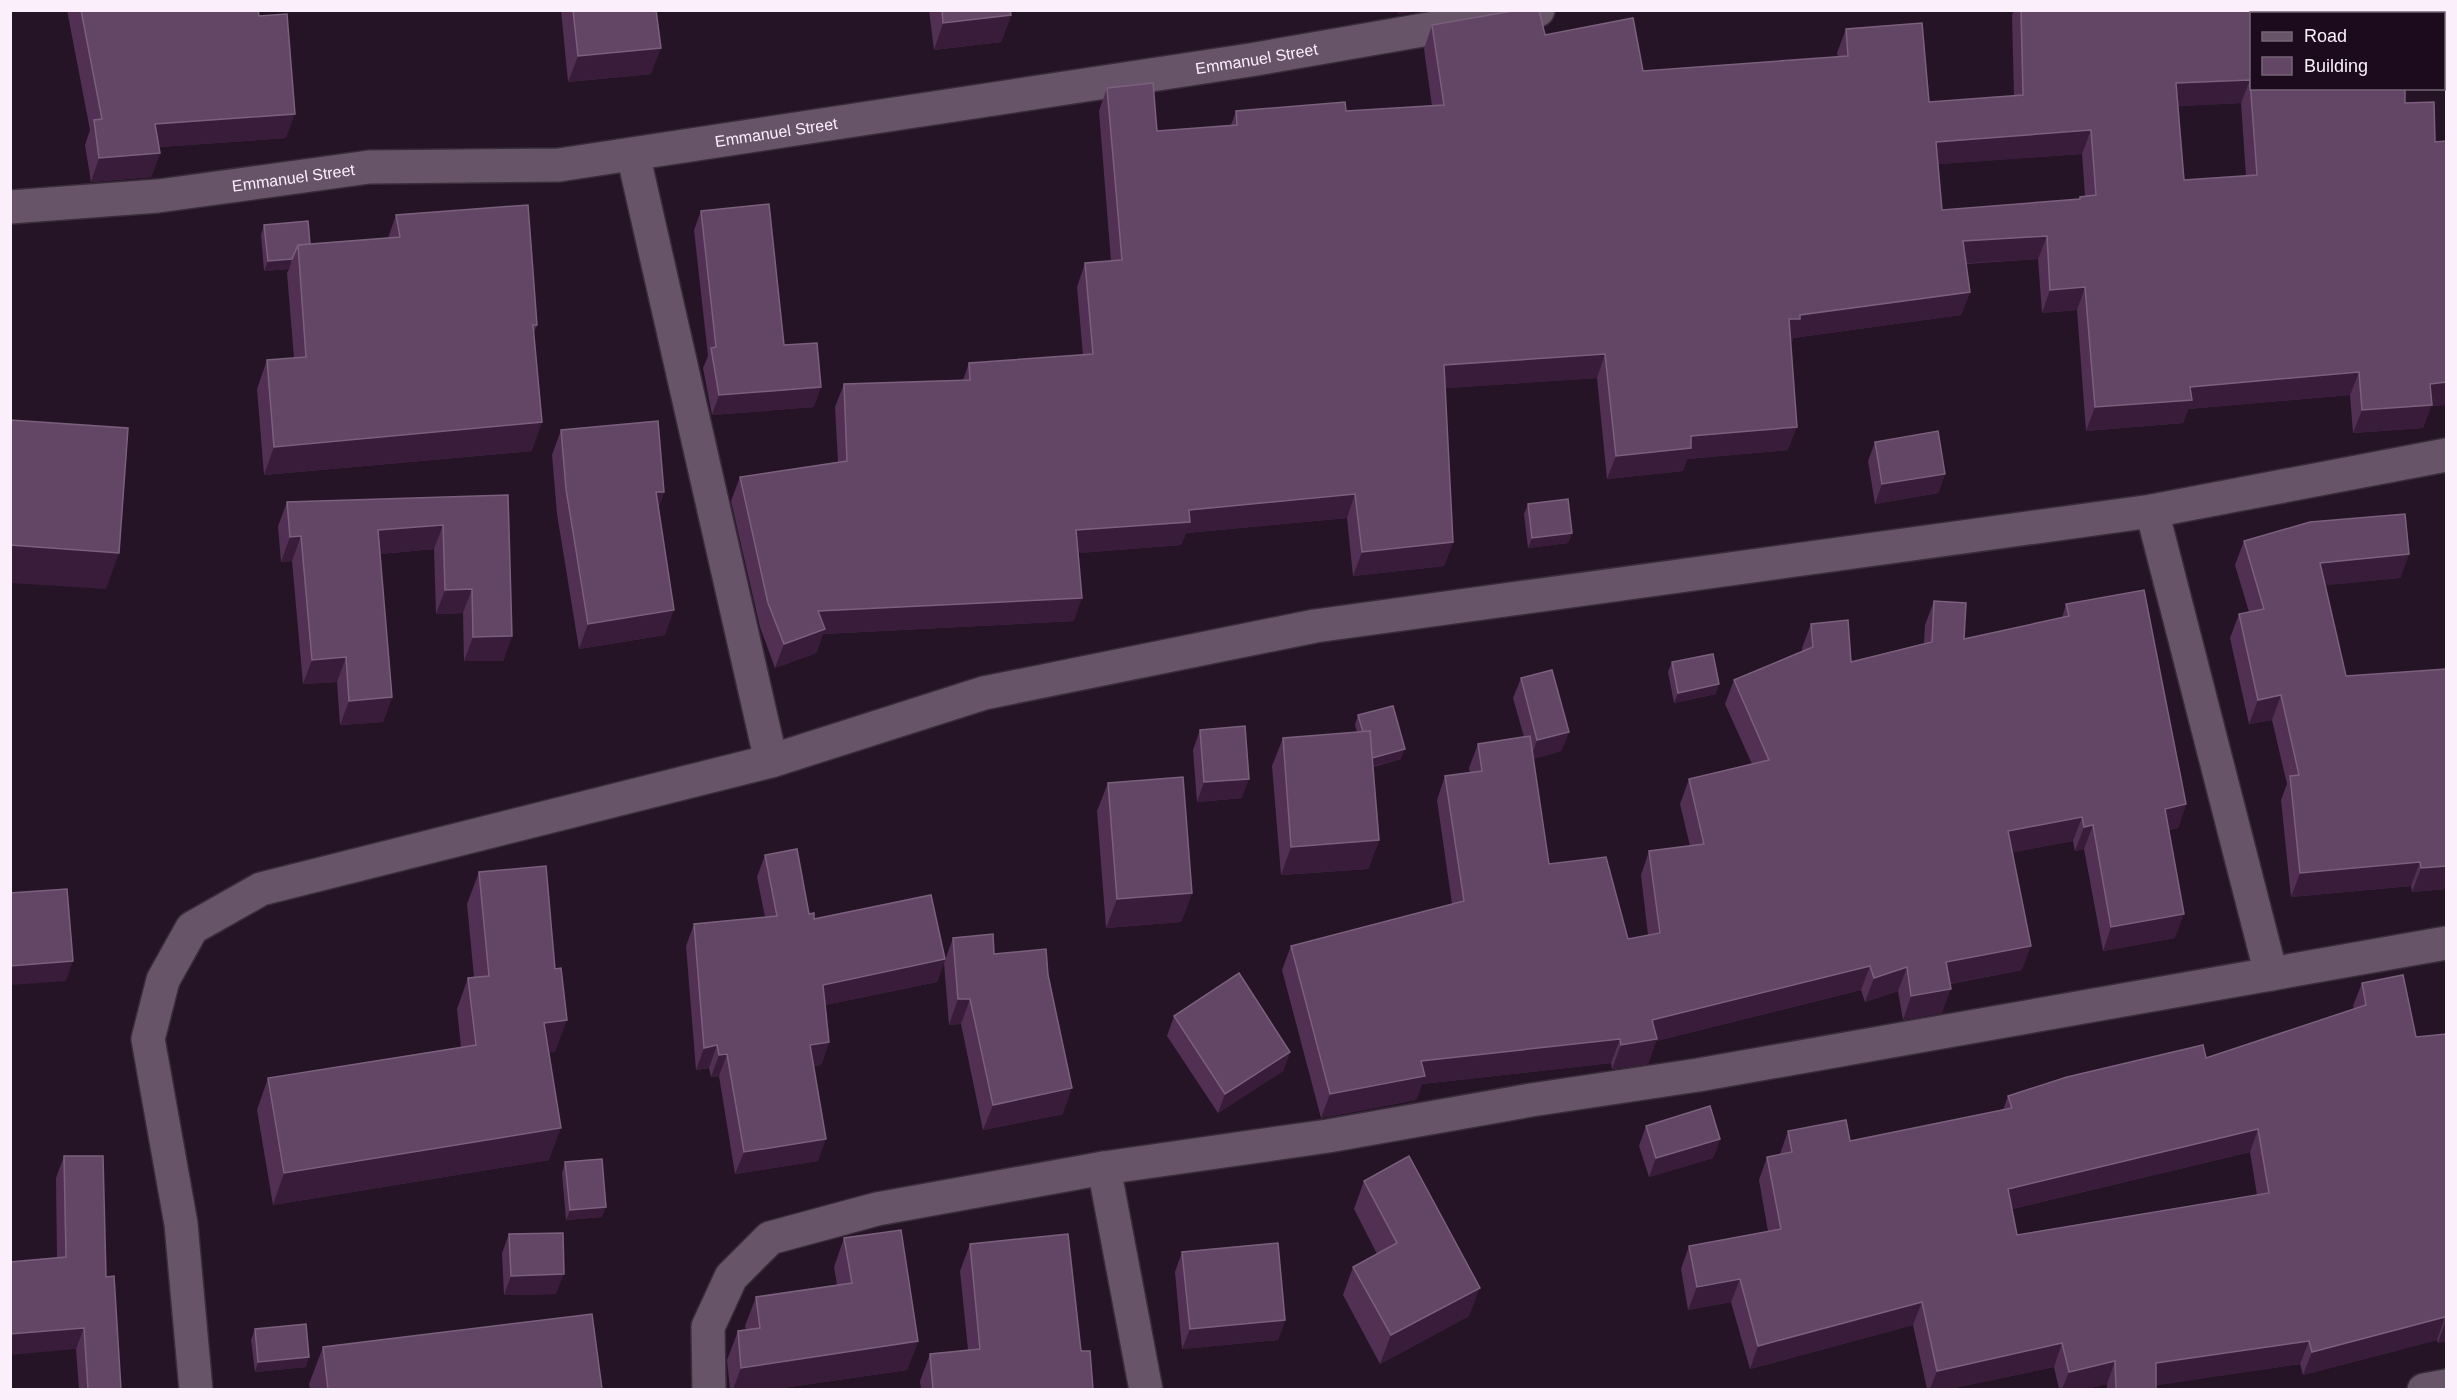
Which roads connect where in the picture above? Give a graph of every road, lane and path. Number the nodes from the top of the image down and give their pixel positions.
1 (1538, 10) edge
2 (633, 154) junction
3 (10, 207) edge
4 (2446, 455) edge
5 (2152, 511) junction
6 (771, 761) junction
7 (2446, 943) edge
8 (2271, 974) junction
9 (1104, 1167) junction
10 (2446, 1386) edge
11 (196, 1389) edge
12 (709, 1389) edge
13 (1146, 1389) edge
14 (2424, 1389) edge

1 - 2 street, Emmanuel Street
2 - 3 street, Emmanuel Street
2 - 6 street
4 - 5 street
5 - 6 street
5 - 8 street
6 - 11 street
7 - 8 street
8 - 9 street
9 - 12 street
9 - 13 street
10 - 14 street

